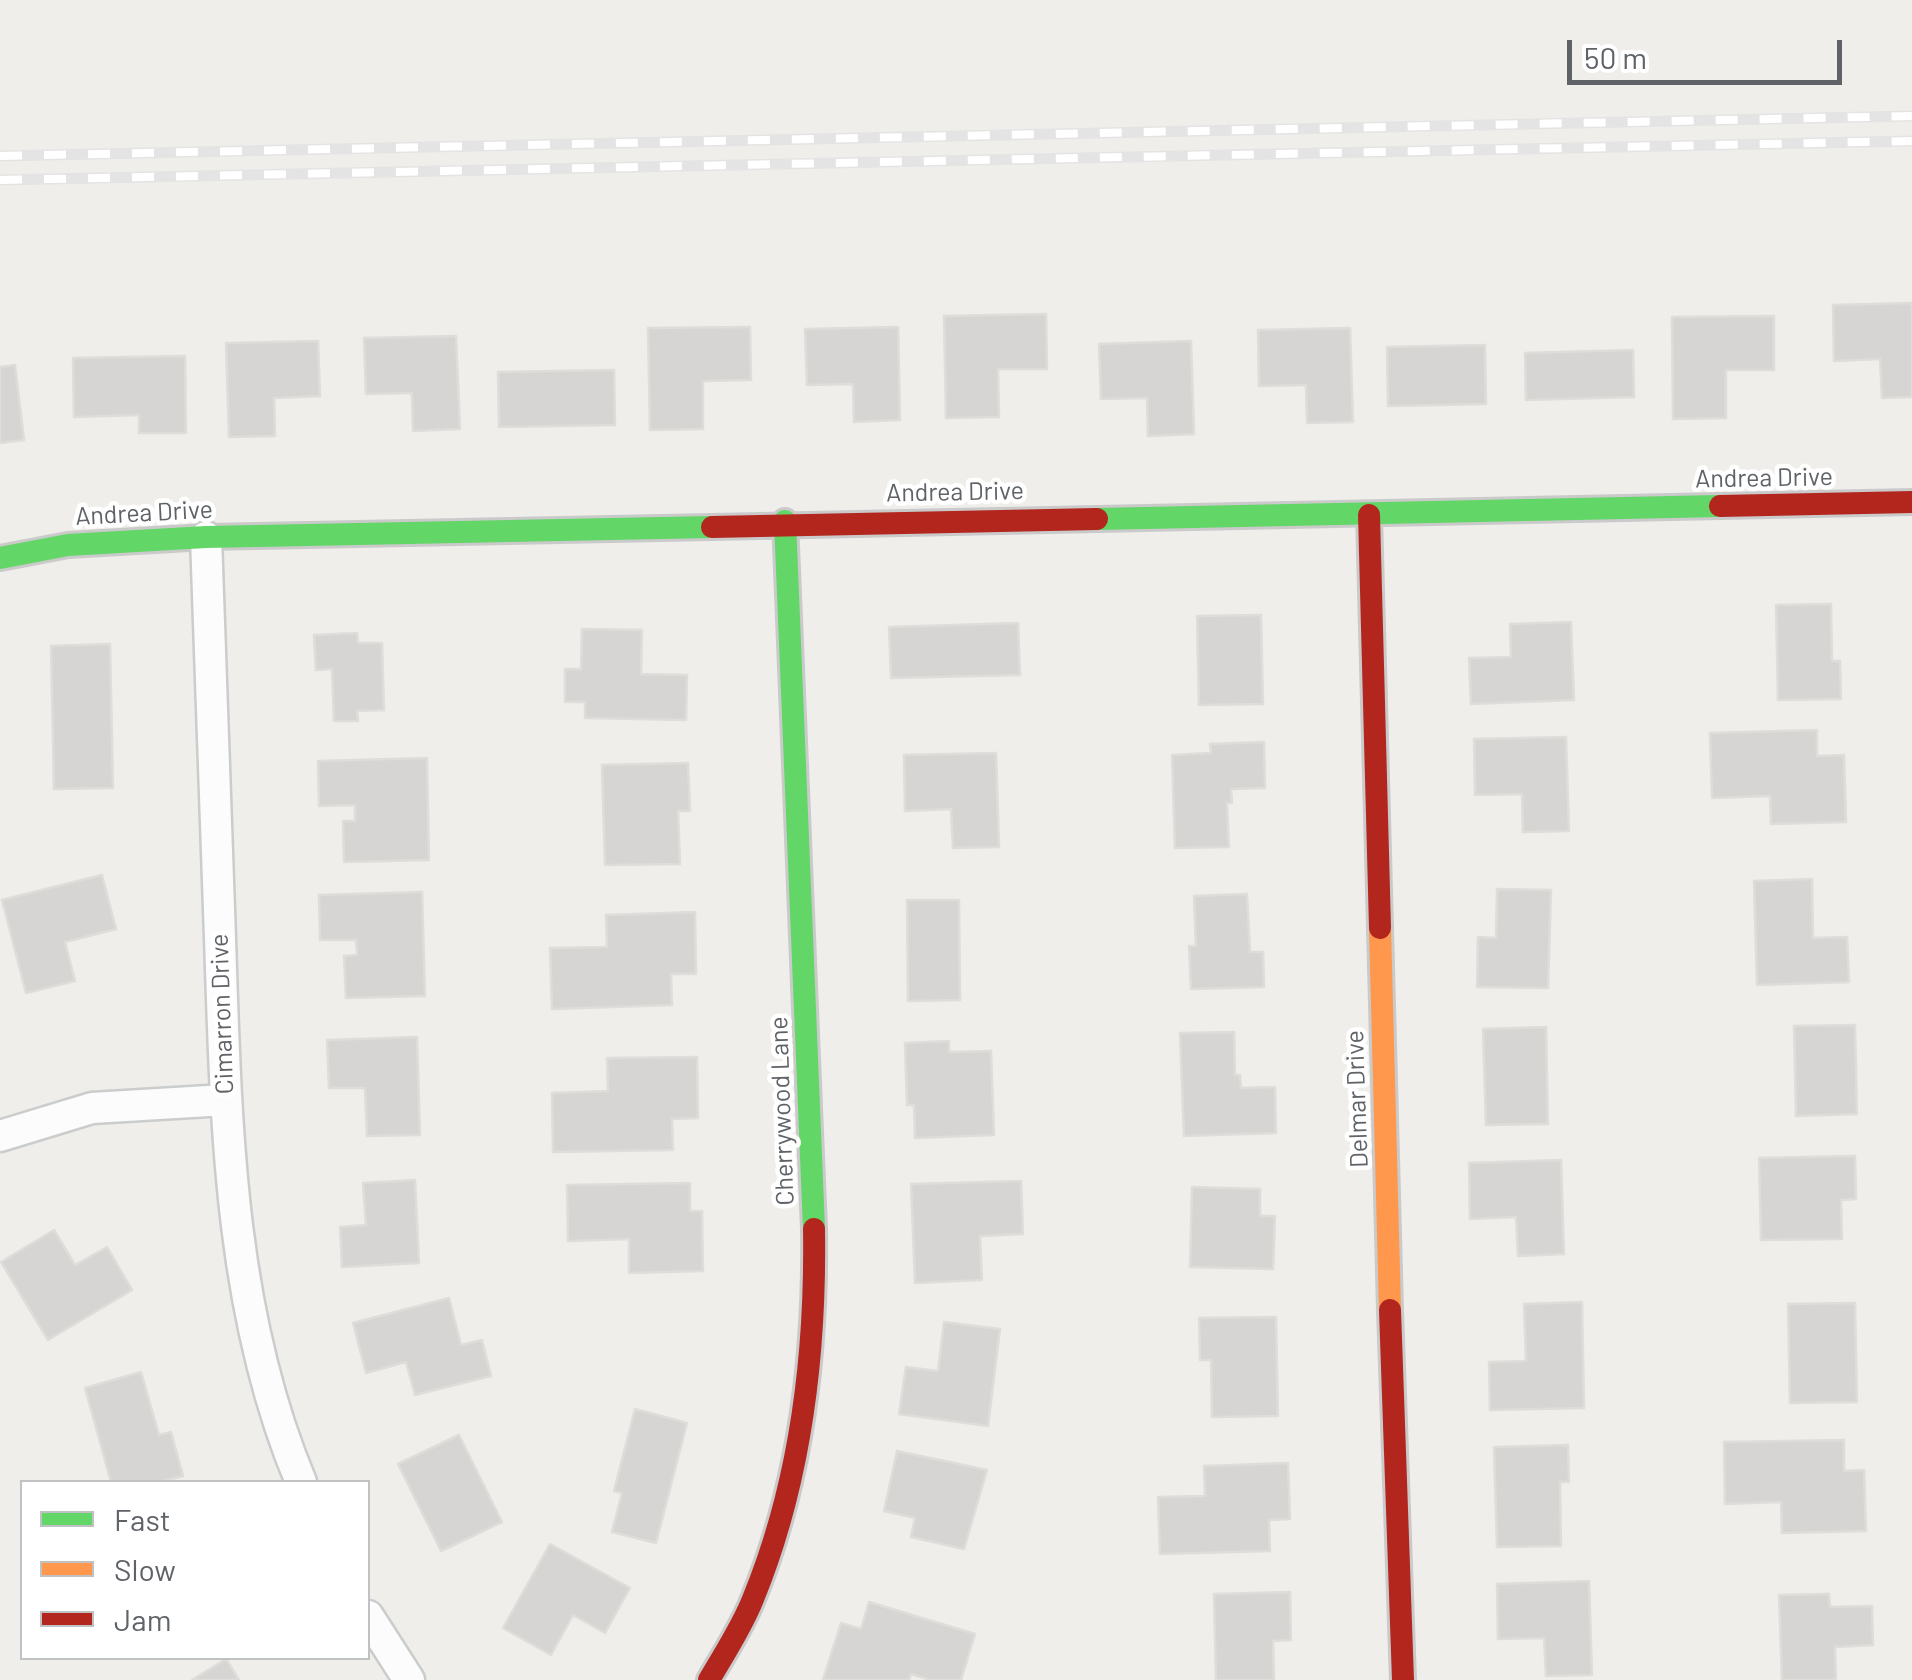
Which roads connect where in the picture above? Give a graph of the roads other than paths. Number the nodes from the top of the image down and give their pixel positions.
1 (1912, 502) edge
2 (1369, 515) junction
3 (785, 522) junction
4 (206, 536) junction
5 (0, 558) edge
6 (225, 1100) junction
7 (0, 1136) edge
8 (300, 1480) edge
9 (370, 1619) edge
10 (410, 1680) edge
11 (709, 1680) edge
12 (1404, 1680) edge

1 - 2 street, Andrea Drive
2 - 3 street, Andrea Drive
2 - 12 street, Delmar Drive
3 - 4 street, Andrea Drive
3 - 11 street, Cherrywood Lane
4 - 5 street, Andrea Drive
4 - 6 street, Cimarron Drive
6 - 7 street
6 - 8 street, Cimarron Drive
9 - 10 street

